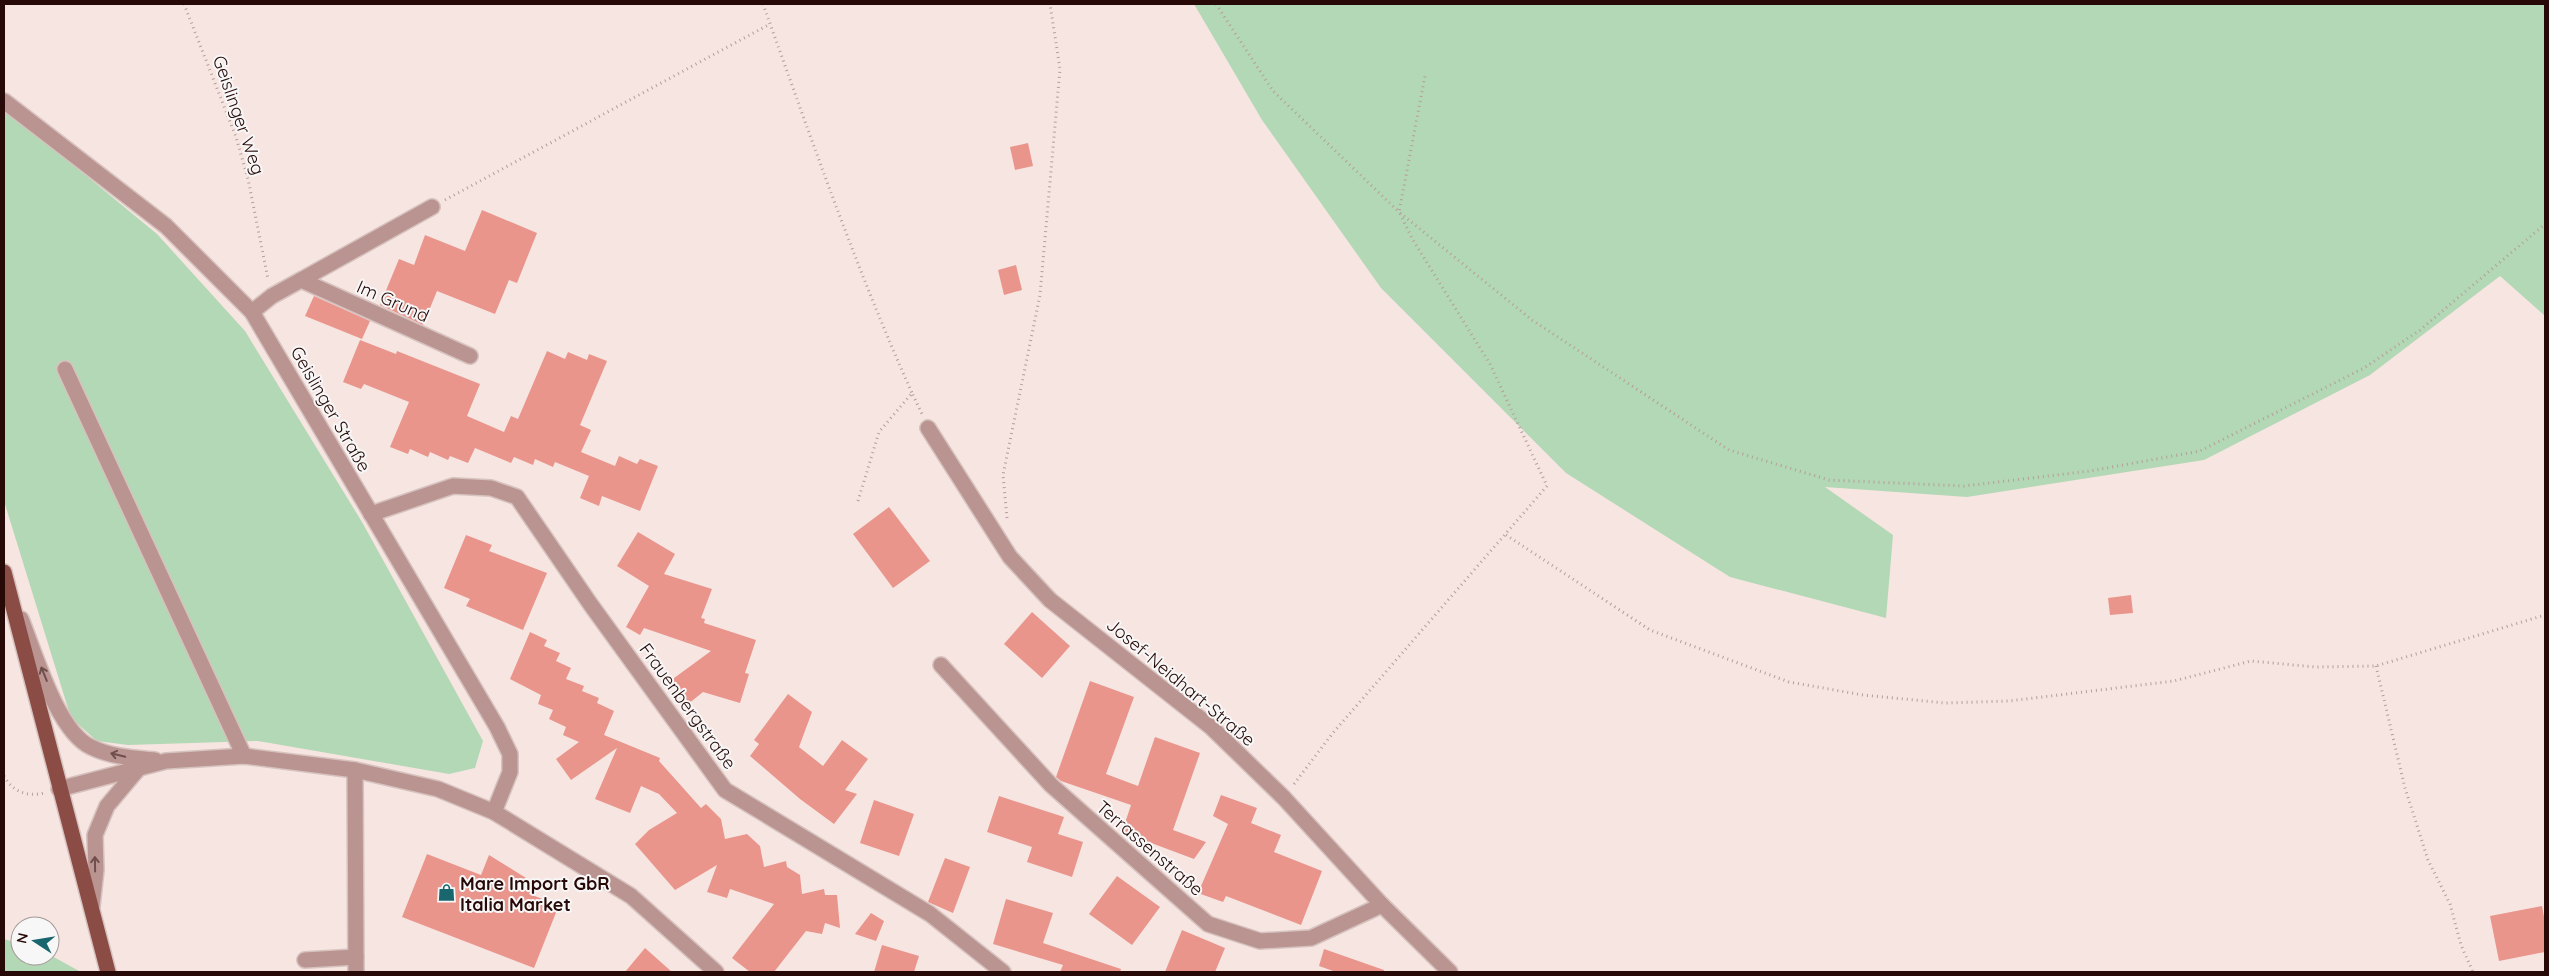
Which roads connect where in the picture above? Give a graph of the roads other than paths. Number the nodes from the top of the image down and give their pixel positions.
1 (4, 101) edge
2 (432, 207) road end
3 (301, 280) junction
4 (252, 312) junction
5 (470, 356) dead end
6 (65, 369) dead end
7 (928, 428) road end
8 (371, 514) junction
9 (5, 577) edge
10 (941, 665) dead end
11 (244, 756) junction
12 (166, 761) junction
13 (139, 768) junction
14 (355, 770) junction
15 (60, 789) junction
16 (494, 812) junction
17 (1382, 905) junction
18 (91, 912) junction
19 (305, 960) dead end
20 (356, 965) edge
21 (106, 967) edge
22 (716, 972) edge
23 (1003, 972) edge
24 (1450, 972) edge

1 - 4 street, Geislinger Straße
2 - 3 street, Im Grund
3 - 4 street, Im Grund
3 - 5 street, Im Grund
4 - 8 street, Geislinger Straße
6 - 11 street
7 - 17 street, Josef-Neidhart-Straße
8 - 16 street, Geislinger Straße
8 - 23 street, Frauenbergstraße
12 -> 9 street
9 - 15 main road
10 - 17 street, Terrassenstraße
11 - 12 street
11 - 14 street
12 - 13 street
13 - 15 street
18 -> 13 street
14 - 16 street
14 - 20 street
15 - 18 main road
16 - 22 street
17 - 24 street, Josef-Neidhart-Straße
18 - 21 main road
19 - 20 street

